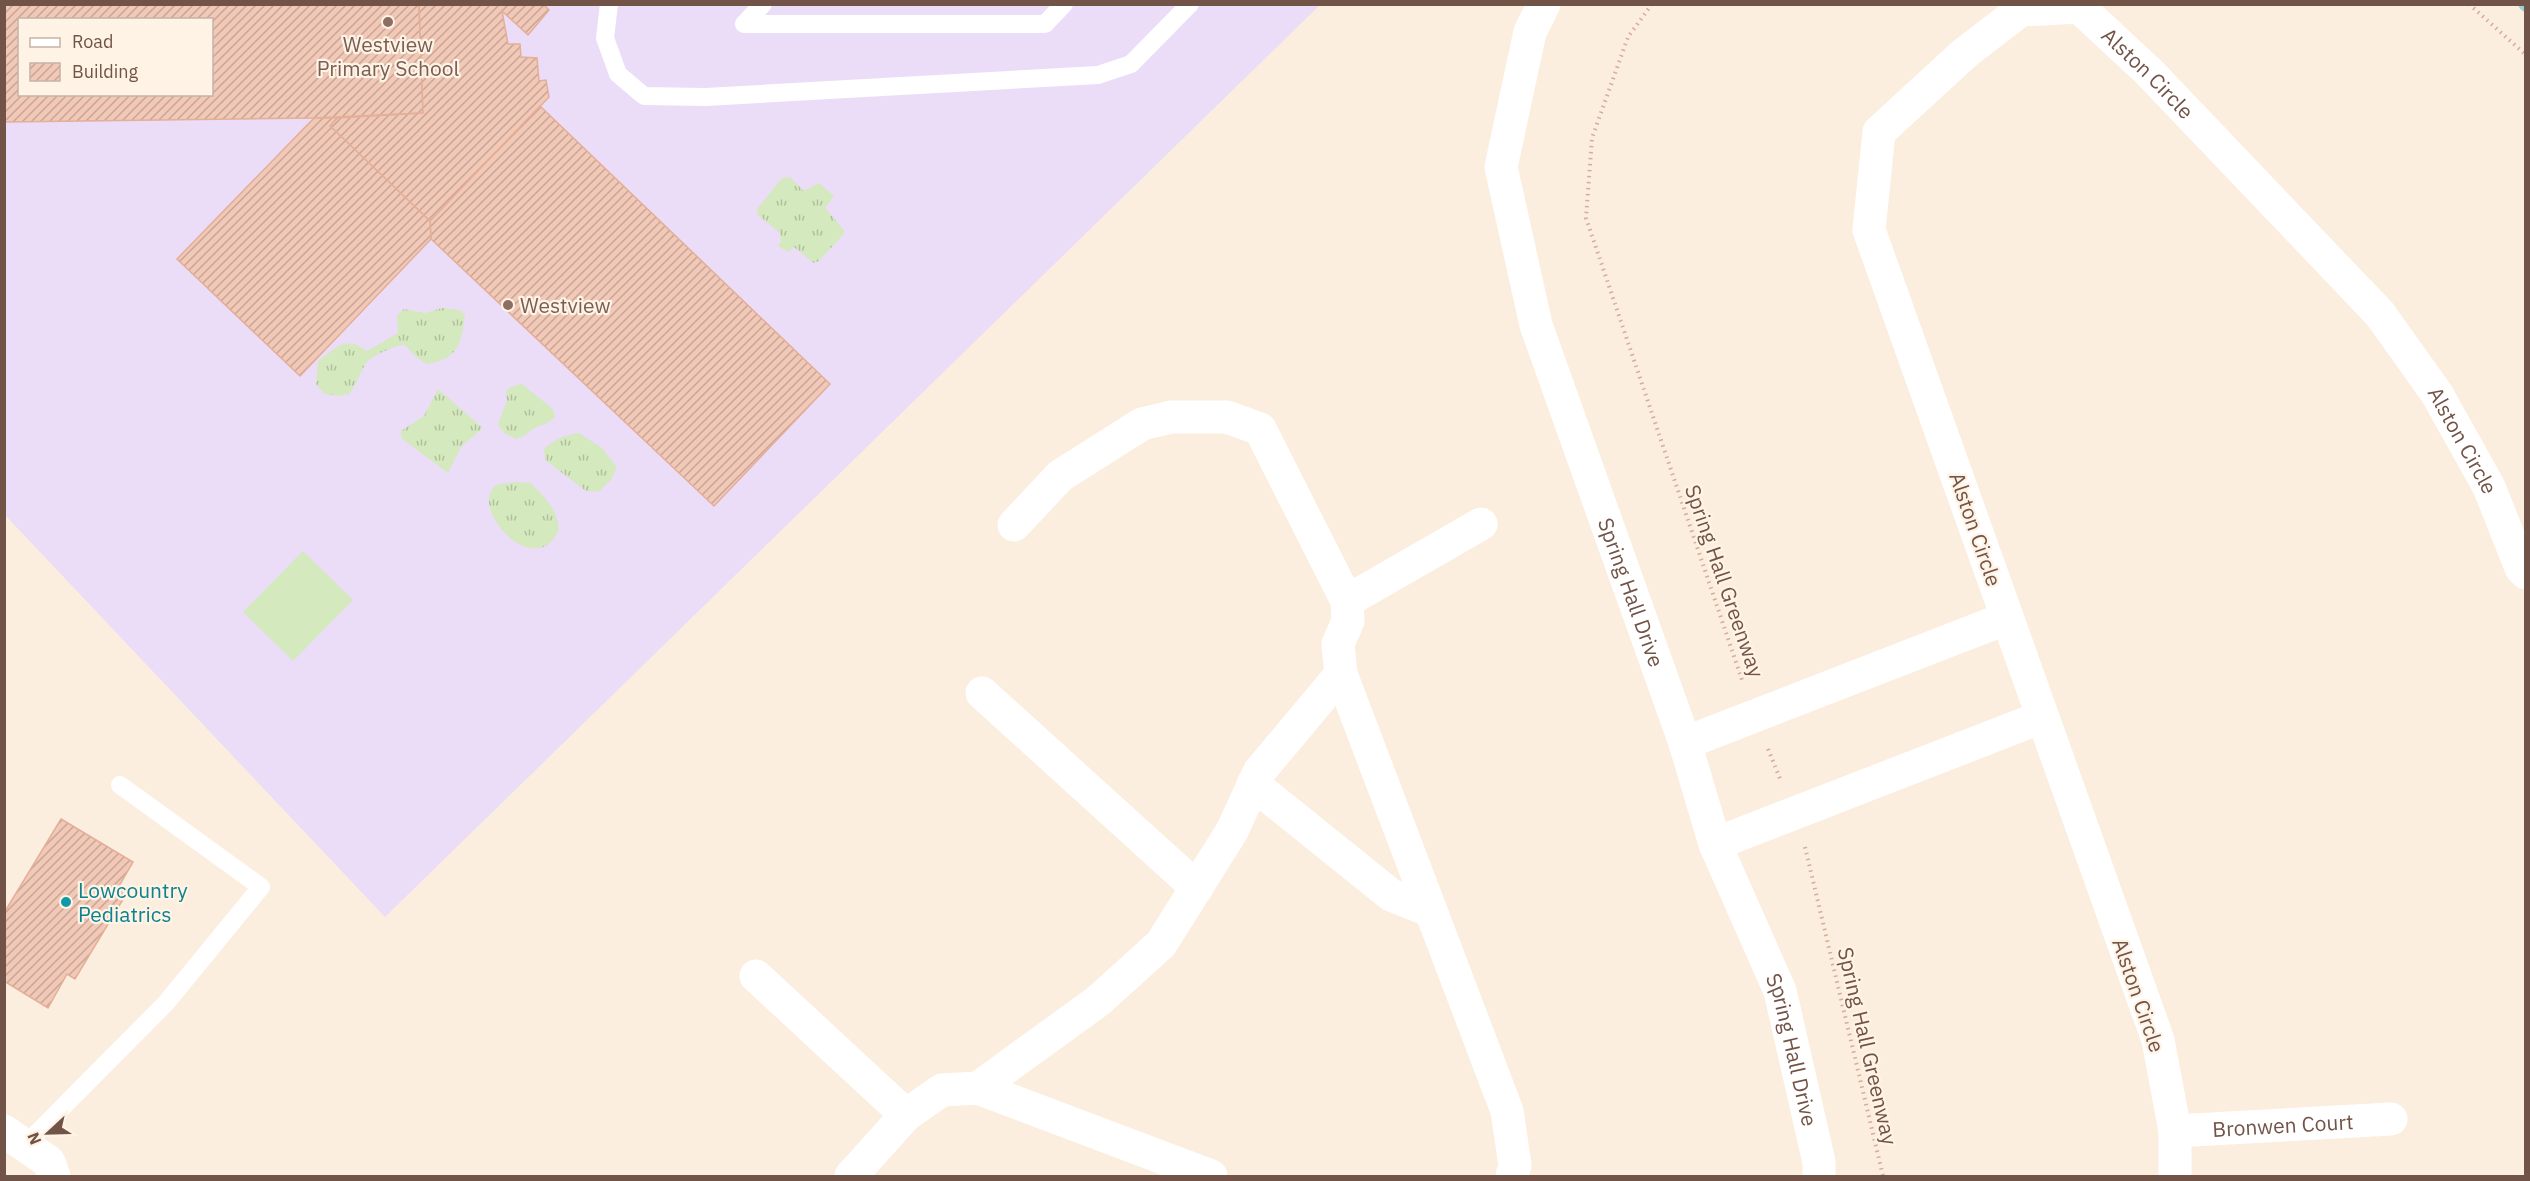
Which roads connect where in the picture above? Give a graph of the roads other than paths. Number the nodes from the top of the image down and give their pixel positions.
1 (609, 4) edge
2 (763, 4) edge
3 (1064, 4) edge
4 (1190, 4) edge
5 (1544, 4) edge
6 (1481, 524) dead end
7 (1014, 525) dead end
8 (2526, 573) edge
9 (1347, 602) junction
10 (2007, 618) junction
11 (1341, 674) junction
12 (982, 693) dead end
13 (2042, 717) junction
14 (1685, 743) junction
15 (1254, 784) junction
16 (120, 785) dead end
17 (1715, 844) junction
18 (1197, 888) junction
19 (1431, 911) junction
20 (756, 976) dead end
21 (978, 1088) junction
22 (906, 1115) junction
23 (2391, 1119) dead end
24 (2175, 1131) junction
25 (15, 1138) edge
26 (54, 1176) edge
27 (851, 1176) edge
28 (1211, 1176) edge
29 (1512, 1176) edge
30 (1819, 1176) edge
31 (2175, 1176) edge

1 - 4 lane
2 - 3 lane
5 - 14 street, Spring Hall Drive
6 - 9 street
7 - 9 street
8 - 10 street, Alston Circle
9 - 11 street
10 - 13 street, Alston Circle
10 - 14 street
11 - 15 street
11 - 19 street
12 - 18 street
13 - 17 street
13 - 24 street, Alston Circle
14 - 17 street, Spring Hall Drive
15 - 18 street
15 - 19 street
16 - 25 lane
17 - 30 street, Spring Hall Drive
18 - 21 street
19 - 29 street
20 - 22 street
21 - 22 street
21 - 28 street
22 - 27 street
23 - 24 street, Bronwen Court
24 - 31 street, Alston Circle
25 - 26 street

